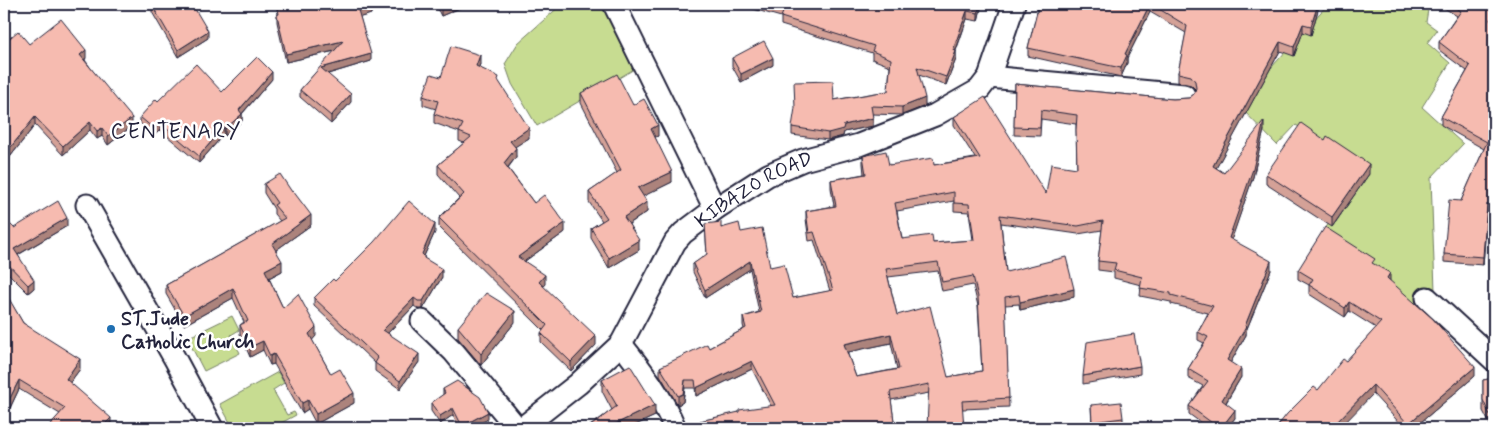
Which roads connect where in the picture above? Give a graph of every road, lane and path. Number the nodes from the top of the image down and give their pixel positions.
1 (614, 4) edge
2 (1014, 4) edge
3 (989, 77) junction
4 (1184, 95) dead end
5 (87, 205) dead end
6 (715, 208) junction
7 (1427, 298) dead end
8 (422, 321) dead end
9 (621, 344) junction
10 (1494, 360) edge
11 (212, 428) edge
12 (517, 428) edge
13 (522, 428) edge
14 (675, 428) edge

1 - 6 street
2 - 3 street, KIBAZO ROAD
3 - 4 street
3 - 6 street, KIBAZO ROAD
5 - 11 street
6 - 9 street, KIBAZO ROAD
7 - 10 street
8 - 12 street
9 - 13 street, KIBAZO ROAD
9 - 14 street

